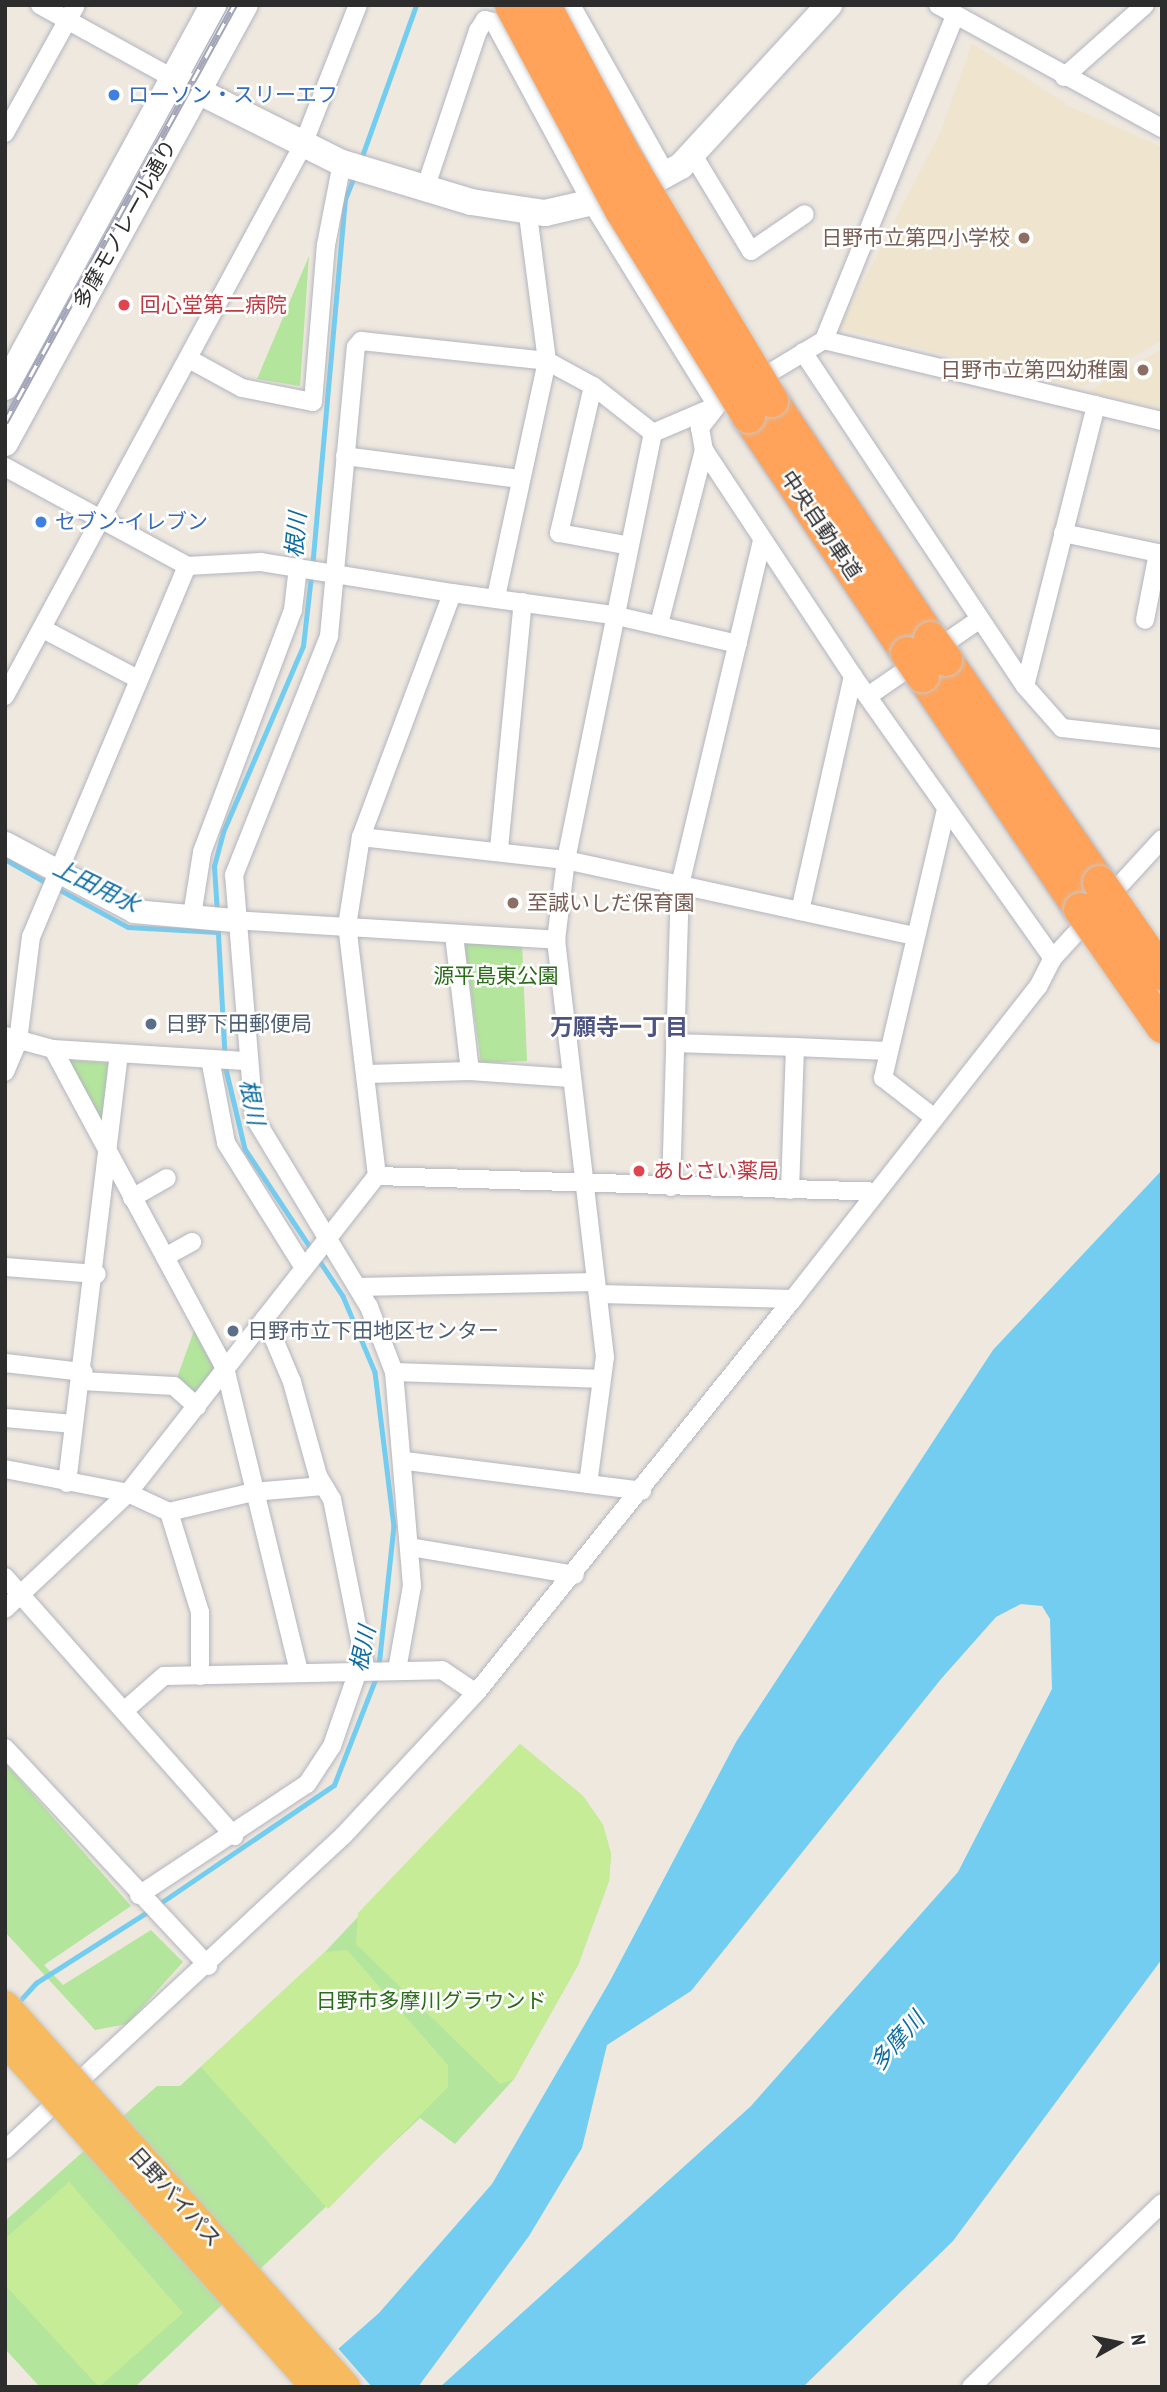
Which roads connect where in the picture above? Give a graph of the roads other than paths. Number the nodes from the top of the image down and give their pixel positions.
1 (40, 5) edge
2 (213, 5) edge
3 (245, 5) edge
4 (358, 5) edge
5 (511, 5) edge
6 (544, 5) edge
7 (570, 5) edge
8 (829, 5) edge
9 (938, 5) edge
10 (1145, 5) edge
11 (72, 13) edge
12 (955, 15) junction
13 (1064, 77) junction
14 (172, 78) junction
15 (198, 92) junction
16 (1158, 120) edge
17 (5, 133) edge
18 (302, 147) junction
19 (693, 155) junction
20 (355, 167) junction
21 (667, 176) junction
22 (425, 189) junction
23 (593, 205) junction
24 (528, 214) junction
25 (805, 214) dead end
26 (824, 340) junction
27 (803, 352) junction
28 (189, 359) junction
29 (547, 361) junction
30 (593, 386) junction
31 (5, 387) edge
32 (1096, 405) junction
33 (745, 407) junction
34 (1162, 421) edge
35 (653, 433) junction
36 (5, 443) edge
37 (704, 450) junction
38 (345, 456) junction
39 (5, 467) edge
40 (520, 479) junction
41 (102, 520) junction
42 (1063, 533) junction
43 (762, 541) junction
44 (626, 545) junction
45 (187, 566) junction
46 (301, 568) junction
47 (332, 574) junction
48 (452, 593) junction
49 (496, 597) junction
50 (523, 602) junction
51 (613, 615) junction
52 (980, 619) junction
53 (1145, 620) dead end
54 (659, 624) junction
55 (43, 629) junction
56 (738, 644) junction
57 (926, 657) junction
58 (853, 676) junction
59 (138, 679) junction
60 (1026, 686) junction
61 (5, 696) edge
62 (868, 696) junction
63 (1162, 739) edge
64 (946, 808) junction
65 (360, 837) junction
66 (1162, 839) edge
67 (5, 843) edge
68 (499, 849) junction
69 (566, 860) junction
70 (56, 880) junction
71 (680, 884) junction
72 (800, 911) junction
73 (192, 916) junction
74 (233, 920) junction
75 (347, 926) junction
76 (454, 935) junction
77 (915, 936) junction
78 (556, 940) junction
79 (1053, 958) junction
80 (1162, 973) edge
81 (1162, 1026) edge
82 (11, 1038) edge
83 (675, 1043) junction
84 (795, 1047) junction
85 (53, 1049) junction
86 (888, 1051) junction
87 (119, 1055) junction
88 (245, 1061) junction
89 (211, 1064) junction
90 (470, 1071) junction
91 (5, 1072) edge
92 (367, 1074) junction
93 (570, 1078) junction
94 (932, 1116) junction
95 (109, 1157) junction
96 (377, 1177) junction
97 (167, 1178) dead end
98 (584, 1184) junction
99 (671, 1186) junction
100 (790, 1189) junction
101 (874, 1192) junction
102 (132, 1198) junction
103 (191, 1242) dead end
104 (324, 1243) junction
105 (165, 1257) junction
106 (307, 1265) junction
107 (5, 1268) edge
108 (97, 1274) junction
109 (357, 1287) junction
110 (598, 1288) junction
111 (793, 1299) junction
112 (265, 1318) junction
113 (5, 1363) edge
114 (225, 1368) junction
115 (394, 1372) junction
116 (82, 1376) junction
117 (600, 1379) junction
118 (197, 1407) junction
119 (5, 1418) edge
120 (74, 1424) junction
121 (405, 1461) junction
122 (5, 1469) edge
123 (67, 1483) junction
124 (587, 1484) junction
125 (323, 1486) junction
126 (642, 1491) junction
127 (253, 1492) junction
128 (128, 1493) junction
129 (169, 1512) junction
130 (410, 1547) junction
131 (575, 1575) junction
132 (5, 1577) edge
133 (21, 1594) junction
134 (5, 1609) edge
135 (395, 1670) junction
136 (364, 1671) junction
137 (299, 1672) junction
138 (200, 1676) junction
139 (476, 1693) junction
140 (124, 1711) junction
141 (5, 1748) edge
142 (234, 1836) junction
143 (142, 1898) junction
144 (208, 1966) junction
145 (5, 2006) edge
146 (5, 2040) edge
147 (5, 2150) edge
148 (1162, 2203) edge
149 (317, 2387) edge
150 (345, 2387) edge
151 (971, 2387) edge

1 - 11 street
2 - 14 main road, 多摩モノレール通り
3 - 15 main road, 多摩モノレール通り
4 - 18 street
5 - 33 highway, 中央自動車道, bridge
6 - 33 highway, 中央自動車道, bridge
7 - 21 street
8 - 19 main road
9 - 12 street
10 - 13 street
11 - 14 street
11 - 17 street
12 - 13 street
12 - 26 street
13 - 16 street
14 - 15 main road
14 - 31 main road, 多摩モノレール通り
15 - 18 main road
15 - 36 main road, 多摩モノレール通り
18 - 20 main road
18 - 28 street
19 - 21 main road
19 - 25 street
20 - 22 main road
20 - 28 street
21 - 23 main road
22 - 23 street
22 - 24 main road
23 - 24 main road
23 - 33 street
24 - 29 street
26 - 27 street
26 - 32 street
27 - 33 street
27 - 52 street
28 - 41 street
29 - 30 street
29 - 38 street
29 - 40 street
30 - 35 street
30 - 44 street
32 - 34 street
32 - 42 street
33 - 35 street
33 - 37 street
33 - 57 highway, 中央自動車道
35 - 44 street
37 - 43 street
37 - 54 street
38 - 40 street
38 - 47 street
39 - 41 street
40 - 49 street
41 - 45 street
41 - 55 street
42 - 53 street
42 - 60 street
43 - 56 street
43 - 58 street
44 - 51 street
45 - 46 street
45 - 59 street
46 - 47 street
46 - 73 street
47 - 48 street
47 - 74 street
48 - 49 street
48 - 65 street
49 - 50 street
50 - 51 street
50 - 68 street
51 - 54 street
51 - 69 street
52 - 60 street
52 - 62 street
54 - 56 street
55 - 59 street
55 - 61 street
56 - 71 street
57 - 80 highway, 中央自動車道, bridge
57 - 81 highway, 中央自動車道, bridge
58 - 62 street
58 - 72 street
59 - 70 street
60 - 63 street
62 - 64 street
64 - 77 street
64 - 79 street
65 - 68 street
65 - 75 street
66 - 79 street
67 - 70 street
68 - 69 street
69 - 71 street
69 - 78 street
70 - 73 street
70 - 82 street
71 - 72 street
71 - 83 street
72 - 77 street
73 - 74 street
74 - 75 street
74 - 88 street
75 - 76 street
75 - 92 street
76 - 78 street
76 - 90 street
77 - 86 street
78 - 93 street
79 - 94 street
82 - 85 street
82 - 91 street
83 - 84 street
83 - 99 street
84 - 86 street
84 - 100 street
85 - 87 street
85 - 95 street
86 - 94 street
87 - 89 street
87 - 95 street
88 - 89 street
88 - 104 street
89 - 106 street
90 - 92 street
90 - 93 street
92 - 96 street
93 - 98 street
94 - 101 street
95 - 102 street
95 - 108 street
96 - 98 street
96 - 104 street
97 - 102 street
98 - 99 street
98 - 110 street
99 - 100 street
100 - 101 street
101 - 111 street
102 - 105 street
103 - 105 street
104 - 106 street
104 - 109 street
105 - 114 street
106 - 112 street
107 - 108 street
108 - 116 street
109 - 110 street
109 - 115 street
110 - 111 street
110 - 117 street
111 - 126 street
112 - 114 street
112 - 125 street
113 - 116 street
114 - 118 street
114 - 127 street
115 - 117 street
115 - 121 street
116 - 118 street
116 - 120 street
117 - 124 street
118 - 128 street
119 - 120 street
120 - 123 street
121 - 124 street
121 - 130 street
122 - 123 street
123 - 128 street
124 - 126 street
125 - 127 street
125 - 136 street
126 - 131 street
127 - 129 street
127 - 137 street
128 - 129 street
128 - 133 street
129 - 138 street
130 - 131 street
130 - 135 street
131 - 139 street
132 - 133 street
133 - 134 street
133 - 140 street
135 - 136 street
135 - 139 street
136 - 137 street
136 - 142 street
137 - 138 street
138 - 140 street
139 - 144 street
140 - 142 street
141 - 143 street
142 - 143 street
143 - 144 street
144 - 147 street
145 - 150 highway, 日野バイパス, bridge
146 - 149 highway, 日野バイパス, bridge
148 - 151 street

